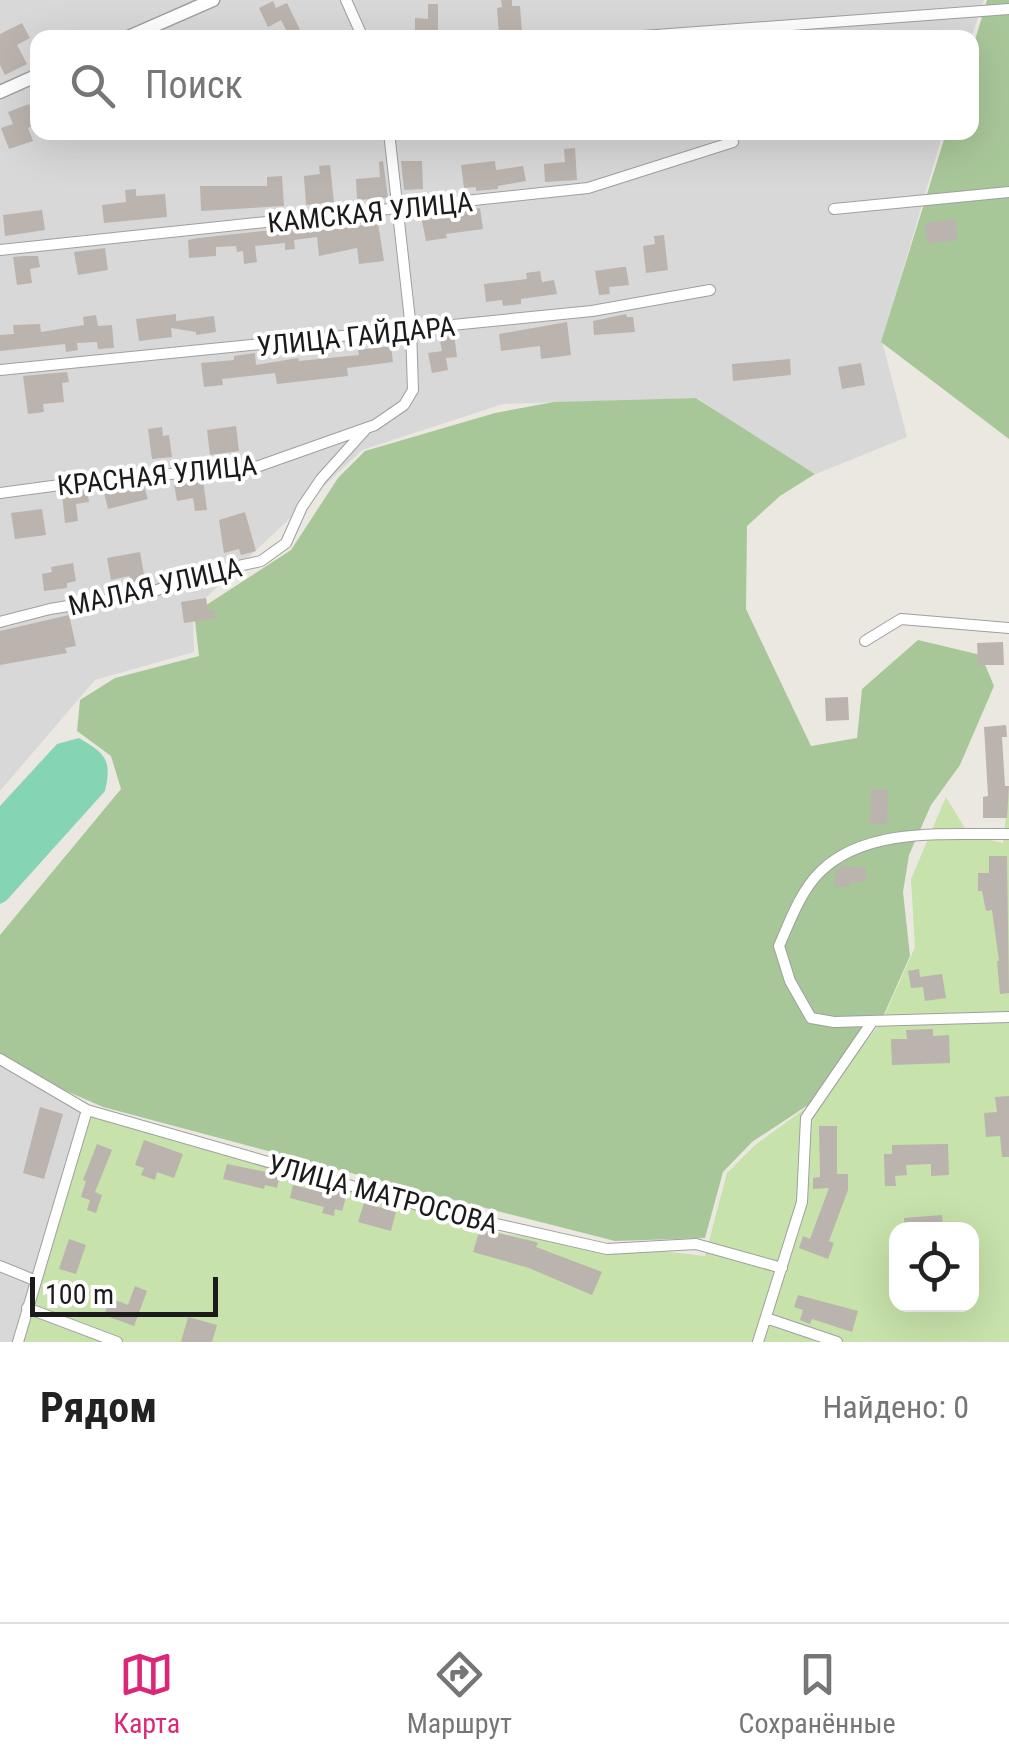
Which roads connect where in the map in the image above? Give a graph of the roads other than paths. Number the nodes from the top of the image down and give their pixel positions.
1 (214, 0) edge
2 (346, 0) edge
3 (1009, 9) edge
4 (145, 30) edge
5 (359, 30) edge
6 (724, 30) edge
7 (30, 79) edge
8 (0, 92) edge
9 (391, 140) edge
10 (733, 142) dead end
11 (1009, 192) edge
12 (398, 208) junction
13 (834, 209) dead end
14 (0, 250) edge
15 (710, 290) dead end
16 (411, 328) junction
17 (0, 370) edge
18 (365, 429) junction
19 (0, 493) edge
20 (0, 622) edge
21 (1009, 628) edge
22 (865, 642) dead end
23 (1009, 834) edge
24 (1009, 1017) edge
25 (872, 1022) junction
26 (0, 1059) edge
27 (87, 1110) junction
28 (0, 1266) edge
29 (782, 1268) junction
30 (34, 1280) junction
31 (26, 1308) junction
32 (766, 1318) junction
33 (18, 1342) edge
34 (117, 1342) edge
35 (758, 1342) edge
36 (836, 1342) edge

1 - 4 street
2 - 5 street
3 - 6 street
7 - 8 street
9 - 12 street
10 - 12 street, КАМСКАЯ УЛИЦА
11 - 13 street
12 - 14 street, КАМСКАЯ УЛИЦА
12 - 16 street
15 - 16 street, УЛИЦА ГАЙДАРА
16 - 17 street, УЛИЦА ГАЙДАРА
16 - 18 street, КРАСНАЯ УЛИЦА
18 - 19 street, КРАСНАЯ УЛИЦА
18 - 20 street, МАЛАЯ УЛИЦА
21 - 22 street
23 - 25 street
24 - 25 street
25 - 29 street
26 - 27 street, УЛИЦА МАТРОСОВА
27 - 29 street, УЛИЦА МАТРОСОВА
27 - 30 street
28 - 30 street
29 - 32 street
30 - 31 street
31 - 33 street
31 - 34 street
32 - 35 street
32 - 36 street

